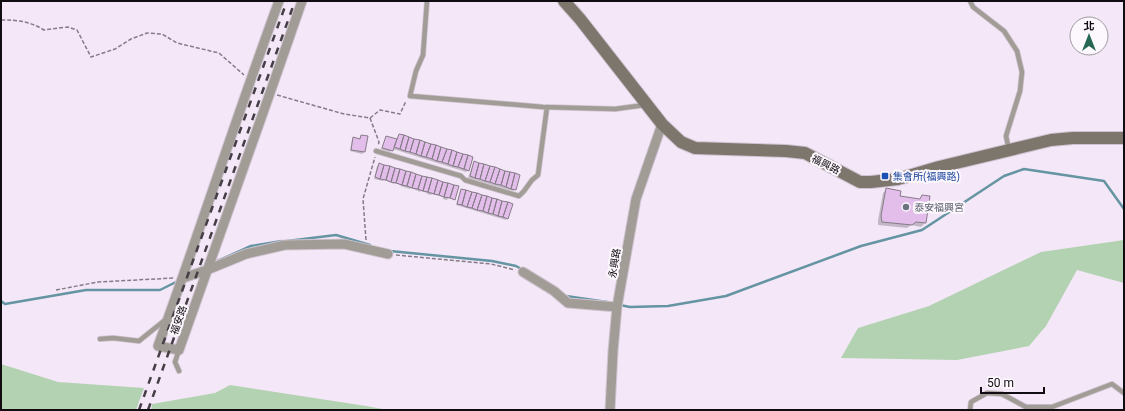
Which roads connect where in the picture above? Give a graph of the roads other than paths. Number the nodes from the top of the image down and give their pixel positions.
1 (279, 1) edge
2 (302, 1) edge
3 (427, 1) edge
4 (564, 1) edge
5 (970, 1) edge
6 (647, 104) junction
7 (547, 107) junction
8 (662, 124) junction
9 (1124, 138) edge
10 (1009, 150) junction
11 (376, 151) road end
12 (388, 254) road end
13 (207, 270) junction
14 (523, 272) road end
15 (183, 278) junction
16 (617, 307) junction
17 (168, 318) junction
18 (100, 339) dead end
19 (179, 350) junction
20 (179, 371) dead end
21 (1124, 393) edge
22 (610, 410) edge
23 (970, 410) edge

1 - 15 street, 福安路
2 - 13 street, 福安路
3 - 7 lane
4 - 6 street, 福興路
5 - 10 lane
6 - 7 lane
6 - 8 street, 福興路
7 - 11 lane
8 - 10 street, 福興路
8 - 16 street, 永興路
9 - 10 street, 福興路
12 - 13 street
13 - 15 street
13 - 19 street, 福安路
14 - 16 street
15 - 17 street, 福安路
16 - 22 street, 永興路
17 - 18 lane
17 - 19 street, 福安路
19 - 20 lane
21 - 23 lane

